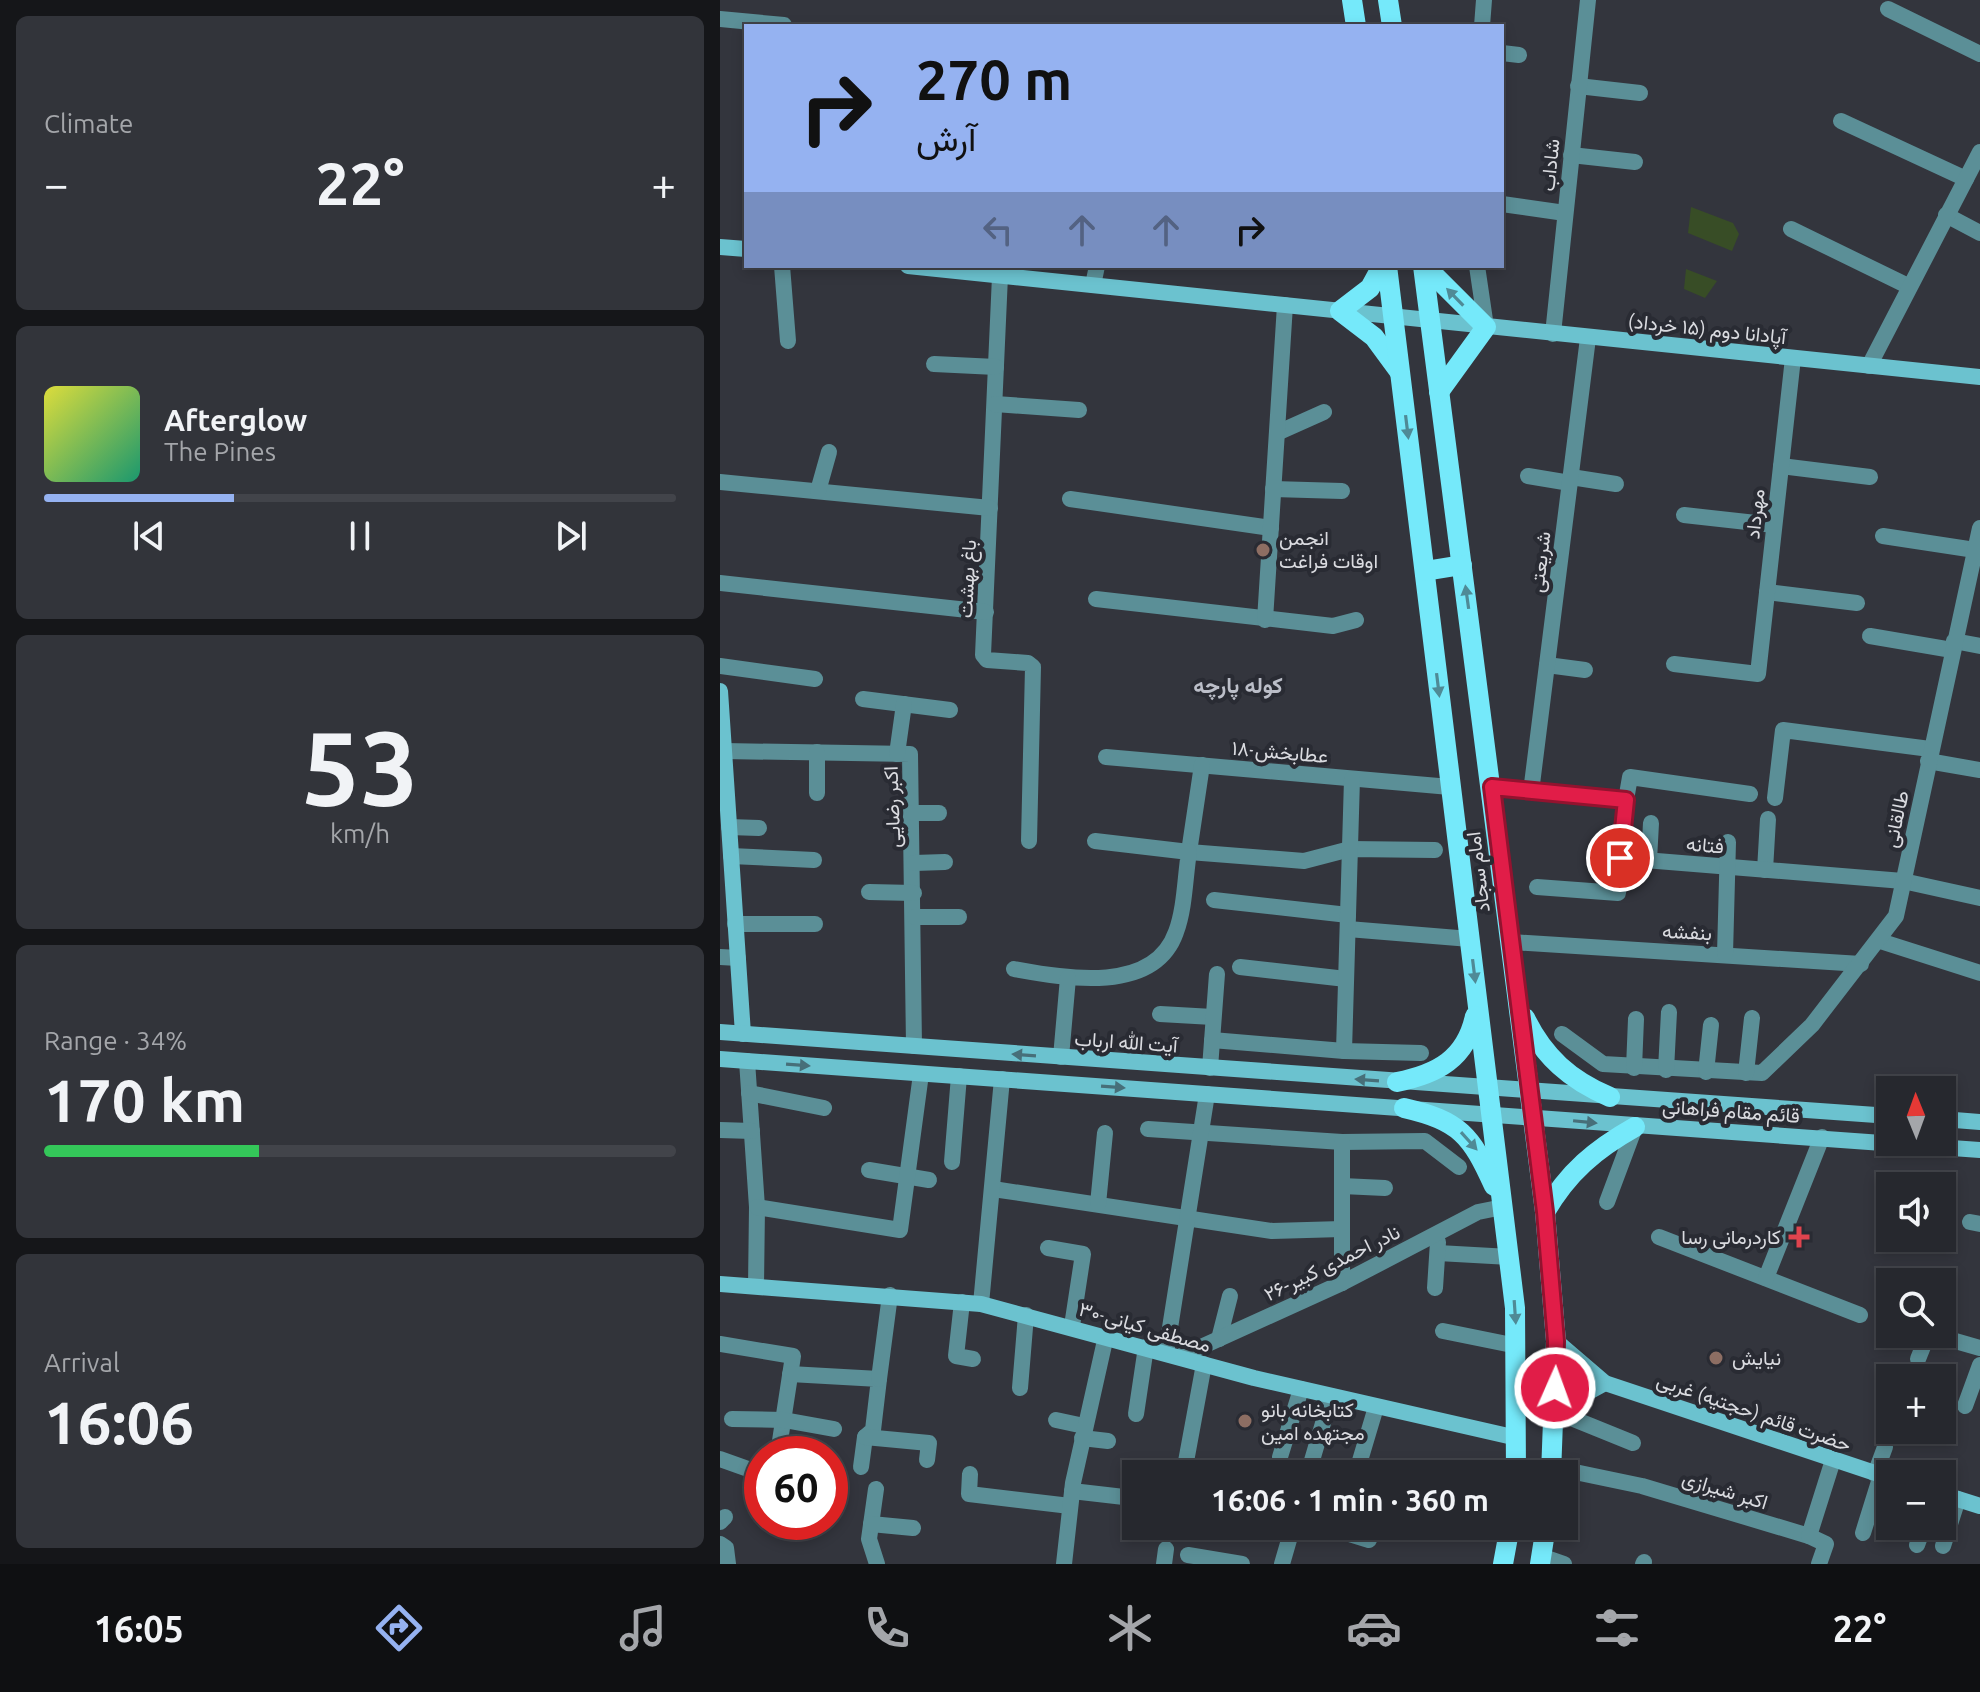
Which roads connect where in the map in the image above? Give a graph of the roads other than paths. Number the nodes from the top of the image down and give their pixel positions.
1 (1352, 0) edge
2 (1388, 0) edge
3 (1484, 0) edge
4 (1588, 0) edge
5 (1888, 9) dead end
6 (720, 19) edge
7 (773, 24) edge
8 (1356, 24) edge
9 (1392, 24) edge
10 (1482, 24) edge
11 (1980, 54) edge
12 (1578, 86) junction
13 (1640, 93) dead end
14 (1841, 121) dead end
15 (1980, 152) edge
16 (1571, 155) junction
17 (1635, 162) dead end
18 (1966, 179) junction
19 (1504, 204) edge
20 (1565, 213) junction
21 (1946, 215) junction
22 (1791, 229) dead end
23 (1980, 233) edge
24 (720, 247) edge
25 (744, 249) edge
26 (782, 268) edge
27 (926, 268) edge
28 (1097, 268) edge
29 (1384, 268) edge
30 (1385, 268) edge
31 (1424, 268) edge
32 (1426, 268) edge
33 (1477, 268) edge
34 (1050, 273) edge
35 (1000, 276) junction
36 (1093, 285) junction
37 (1908, 286) junction
38 (1285, 305) junction
39 (1340, 311) junction
40 (1394, 316) junction
41 (1430, 320) junction
42 (1486, 327) junction
43 (1553, 334) junction
44 (1588, 338) junction
45 (788, 341) dead end
46 (1793, 358) junction
47 (934, 364) dead end
48 (1869, 366) junction
49 (996, 367) junction
50 (1401, 375) junction
51 (1980, 377) edge
52 (1439, 392) junction
53 (995, 404) junction
54 (1079, 410) dead end
55 (1324, 412) dead end
56 (1277, 433) junction
57 (829, 452) dead end
58 (1781, 466) junction
59 (1528, 476) dead end
60 (1870, 477) dead end
61 (1570, 480) junction
62 (720, 482) edge
63 (1616, 484) dead end
64 (1273, 489) junction
65 (818, 491) junction
66 (1342, 491) dead end
67 (1070, 499) dead end
68 (990, 508) junction
69 (1684, 515) dead end
70 (1774, 525) junction
71 (1271, 528) junction
72 (1980, 528) edge
73 (1883, 536) dead end
74 (1975, 550) junction
75 (1462, 565) junction
76 (1425, 571) junction
77 (720, 583) edge
78 (1767, 592) junction
79 (1096, 599) dead end
80 (1857, 603) dead end
81 (986, 612) junction
82 (1265, 620) junction
83 (1356, 620) dead end
84 (1870, 636) dead end
85 (1953, 646) junction
86 (1980, 646) edge
87 (1674, 664) dead end
88 (1547, 665) junction
89 (720, 666) edge
90 (1585, 670) dead end
91 (815, 679) dead end
92 (720, 691) edge
93 (863, 699) dead end
94 (904, 704) junction
95 (950, 710) dead end
96 (721, 728) edge
97 (724, 751) junction
98 (817, 752) junction
99 (897, 754) junction
100 (1929, 755) junction
101 (1106, 757) dead end
102 (1202, 765) junction
103 (1980, 770) edge
104 (1352, 779) junction
105 (1450, 787) junction
106 (1492, 787) junction
107 (1531, 792) junction
108 (817, 793) dead end
109 (1750, 794) dead end
110 (1775, 798) dead end
111 (1626, 800) junction
112 (914, 813) junction
113 (939, 813) dead end
114 (1768, 819) dead end
115 (1651, 823) dead end
116 (759, 828) dead end
117 (1029, 841) dead end
118 (1095, 841) dead end
119 (727, 842) edge
120 (1728, 842) dead end
121 (1350, 849) junction
122 (1435, 850) dead end
123 (1189, 852) junction
124 (1620, 858) junction
125 (814, 860) dead end
126 (1649, 860) junction
127 (945, 862) dead end
128 (914, 863) junction
129 (1727, 867) junction
130 (1765, 870) junction
131 (1903, 881) junction
132 (1537, 887) dead end
133 (869, 892) dead end
134 (914, 893) junction
135 (1980, 898) edge
136 (1214, 900) dead end
137 (915, 917) junction
138 (959, 917) dead end
139 (1348, 922) junction
140 (735, 924) junction
141 (815, 924) dead end
142 (1470, 939) junction
143 (1880, 941) junction
144 (1511, 942) junction
145 (1725, 954) junction
146 (720, 957) edge
147 (738, 958) junction
148 (1861, 964) junction
149 (1240, 967) dead end
150 (1014, 969) dead end
151 (1980, 973) edge
152 (1217, 974) dead end
153 (1068, 978) junction
154 (1346, 979) junction
155 (1478, 1001) junction
156 (1518, 1001) junction
157 (1669, 1012) dead end
158 (1160, 1014) dead end
159 (1213, 1017) junction
160 (1752, 1018) dead end
161 (1636, 1019) dead end
162 (1711, 1025) dead end
163 (720, 1032) edge
164 (743, 1034) junction
165 (1562, 1034) dead end
166 (1212, 1040) junction
167 (914, 1046) junction
168 (1344, 1051) junction
169 (1421, 1053) dead end
170 (1061, 1057) junction
171 (720, 1059) edge
172 (747, 1061) junction
173 (1175, 1065) junction
174 (1210, 1068) junction
175 (1634, 1068) junction
176 (1666, 1070) junction
177 (1706, 1072) junction
178 (1754, 1073) junction
179 (921, 1074) junction
180 (959, 1076) junction
181 (1002, 1079) junction
182 (1397, 1082) junction
183 (1488, 1089) junction
184 (1173, 1091) junction
185 (1528, 1092) junction
186 (749, 1093) junction
187 (1207, 1094) junction
188 (1610, 1097) junction
189 (1654, 1100) junction
190 (824, 1108) dead end
191 (1404, 1108) junction
192 (1485, 1114) junction
193 (1876, 1115) edge
194 (1531, 1116) junction
195 (1956, 1120) edge
196 (1980, 1122) edge
197 (1644, 1126) junction
198 (1148, 1129) dead end
199 (720, 1130) edge
200 (752, 1131) junction
201 (1105, 1133) dead end
202 (1201, 1133) junction
203 (1822, 1137) junction
204 (1342, 1142) junction
205 (1980, 1150) edge
206 (952, 1162) dead end
207 (1459, 1167) dead end
208 (869, 1170) dead end
209 (907, 1177) junction
210 (929, 1180) dead end
211 (1342, 1186) junction
212 (1385, 1188) dead end
213 (993, 1189) junction
214 (1607, 1202) dead end
215 (1098, 1204) junction
216 (757, 1207) junction
217 (1503, 1207) junction
218 (1545, 1212) junction
219 (1187, 1221) junction
220 (1342, 1229) junction
221 (1438, 1233) junction
222 (1659, 1237) dead end
223 (1048, 1248) dead end
224 (1438, 1253) junction
225 (1510, 1257) junction
226 (1766, 1278) junction
227 (1342, 1283) junction
228 (720, 1284) edge
229 (756, 1286) junction
230 (1435, 1288) dead end
231 (890, 1295) junction
232 (1230, 1296) dead end
233 (962, 1302) junction
234 (981, 1304) junction
235 (1026, 1315) junction
236 (1860, 1315) dead end
237 (1072, 1326) junction
238 (1443, 1331) dead end
239 (1106, 1336) junction
240 (1219, 1339) junction
241 (1556, 1341) junction
242 (1956, 1341) edge
243 (720, 1344) edge
244 (1517, 1346) junction
245 (1146, 1347) junction
246 (1923, 1348) edge
247 (1980, 1348) edge
248 (1172, 1355) junction
249 (973, 1359) dead end
250 (1918, 1359) dead end
251 (1204, 1364) junction
252 (1980, 1365) edge
253 (790, 1374) junction
254 (879, 1379) junction
255 (1605, 1383) junction
256 (1020, 1388) dead end
257 (1301, 1389) junction
258 (1331, 1396) junction
259 (1965, 1406) dead end
260 (1376, 1407) junction
261 (1554, 1411) junction
262 (1136, 1414) dead end
263 (732, 1419) dead end
264 (784, 1420) junction
265 (1056, 1420) dead end
266 (834, 1429) dead end
267 (1083, 1432) junction
268 (781, 1436) edge
269 (865, 1437) junction
270 (1517, 1438) junction
271 (1108, 1441) dead end
272 (1633, 1443) dead end
273 (1885, 1447) dead end
274 (1280, 1457) dead end
275 (720, 1459) edge
276 (927, 1460) dead end
277 (1186, 1460) edge
278 (1312, 1460) edge
279 (1360, 1460) edge
280 (1516, 1460) edge
281 (1552, 1460) edge
282 (1833, 1460) junction
283 (1884, 1460) edge
284 (861, 1467) dead end
285 (744, 1468) edge
286 (970, 1474) dead end
287 (1876, 1474) edge
288 (1578, 1475) edge
289 (876, 1489) dead end
290 (1876, 1494) edge
291 (1122, 1497) edge
292 (1071, 1498) junction
293 (1956, 1499) edge
294 (1980, 1506) edge
295 (871, 1524) junction
296 (913, 1528) dead end
297 (1863, 1533) dead end
298 (1809, 1536) junction
299 (1289, 1540) edge
300 (1507, 1540) edge
301 (1544, 1540) edge
302 (1919, 1540) edge
303 (1944, 1540) edge
304 (720, 1544) edge
305 (1917, 1545) dead end
306 (1943, 1546) dead end
307 (1188, 1555) dead end
308 (1540, 1560) edge
309 (728, 1564) edge
310 (877, 1564) edge
311 (1064, 1564) edge
312 (1242, 1564) edge
313 (1282, 1564) edge
314 (1503, 1564) edge
315 (1564, 1564) edge
316 (1819, 1564) edge

1 - 8 main road
2 - 9 main road
3 - 10 street
4 - 12 street, شاداب
5 - 11 street
6 - 7 street
12 - 13 street
12 - 16 street, شاداب
14 - 18 street
15 - 18 street
16 - 17 street
16 - 20 street, شاداب
18 - 21 street
19 - 20 street
20 - 43 street, شاداب
21 - 23 street
21 - 37 street
22 - 37 street
24 - 25 main road
26 - 45 street
27 - 35 main road, آپادانا دوم (۱۵ خرداد)
28 - 36 street
29 - 39 main road
30 - 40 main road, امام سجاد
31 - 41 main road, امام سجاد
42 -> 32 main road
33 - 42 street
34 - 35 main road, آپادانا دوم (۱۵ خرداد)
34 - 36 main road, آپادانا دوم (۱۵ خرداد)
35 - 49 street, باغ بهشت
36 - 38 main road, آپادانا دوم (۱۵ خرداد)
37 - 48 street
38 - 39 main road, آپادانا دوم (۱۵ خرداد)
38 - 56 street
39 - 40 main road, آپادانا دوم (۱۵ خرداد)
39 - 50 main road
40 - 41 main road, آپادانا دوم (۱۵ خرداد)
40 - 50 main road, امام سجاد
41 - 42 main road, آپادانا دوم (۱۵ خرداد)
41 - 52 main road, امام سجاد
42 - 43 main road, آپادانا دوم (۱۵ خرداد)
42 - 52 main road
43 - 44 main road, آپادانا دوم (۱۵ خرداد)
44 - 46 main road, آپادانا دوم (۱۵ خرداد)
44 - 61 street, شریعتی
46 - 48 main road, آپادانا دوم (۱۵ خرداد)
46 - 58 street, مهرداد
47 - 49 street
48 - 51 main road, آپادانا دوم (۱۵ خرداد)
49 - 53 street, باغ بهشت
50 -> 76 main road, امام سجاد
52 - 75 main road, امام سجاد
53 - 54 street
53 - 68 street, باغ بهشت
55 - 56 street
56 - 64 street
57 - 65 street
58 - 60 street
58 - 70 street, مهرداد
59 - 61 street
61 - 63 street
61 - 88 street, شریعتی
62 - 65 street
64 - 66 street
64 - 71 street
65 - 68 street
67 - 71 street
68 - 81 street, باغ بهشت
69 - 70 street
70 - 78 street, مهرداد
71 - 82 street
72 - 74 street, طالقانی
73 - 74 street
74 - 85 street, طالقانی
75 - 76 main road
106 -> 75 main road, امام سجاد
76 -> 105 main road, امام سجاد
77 - 81 street
78 - 80 street
78 - 87 street, مهرداد
79 - 82 street
81 - 117 street, باغ بهشت
82 - 83 street
84 - 85 street
85 - 86 street
85 - 100 street, طالقانی
88 - 90 street
88 - 107 street, شریعتی
89 - 91 street
92 - 96 main road
93 - 94 street
94 - 95 street
94 - 99 street
96 - 97 main road
97 - 98 street, اکبر رضایی
97 - 119 main road
98 - 99 street, اکبر رضایی
98 - 108 street
99 - 112 street, اکبر رضایی
100 - 103 street
100 - 110 street
100 - 131 street, طالقانی
101 - 102 street, ۱۸-عطابخش
102 - 104 street, ۱۸-عطابخش
102 - 123 street
104 - 105 street, ۱۸-عطابخش
104 - 121 street
105 - 142 main road, امام سجاد
106 - 107 street
106 - 144 main road, امام سجاد
107 - 111 street
109 - 111 street
111 - 124 street
112 - 113 street
112 - 128 street, اکبر رضایی
114 - 130 street
115 - 126 street
116 - 119 street
118 - 123 street
119 - 125 street
119 - 140 main road
120 - 129 street
121 - 122 street
121 - 123 street
121 - 139 street
123 - 153 street
124 - 126 street, فتانه
124 - 132 street
126 - 129 street, فتانه
127 - 128 street
128 - 134 street, اکبر رضایی
129 - 130 street, فتانه
129 - 145 street
130 - 131 street, فتانه
131 - 135 street, فتانه
131 - 143 street, طالقانی
133 - 134 street
134 - 137 street, اکبر رضایی
136 - 139 street
137 - 138 street
137 - 167 street, اکبر رضایی
139 - 142 street
139 - 154 street
140 - 141 street
140 - 147 main road
142 -> 155 main road, امام سجاد
143 - 148 street, طالقانی
143 - 151 street
144 - 145 street, بنفشه
144 - 156 main road, امام سجاد
145 - 148 street, بنفشه
146 - 147 street
147 - 164 main road
148 - 178 street, طالقانی
149 - 154 street
150 - 153 street
152 - 159 street
153 - 170 street
154 - 168 street
155 - 182 main road
155 - 183 main road, امام سجاد
156 - 185 main road, امام سجاد
156 - 188 main road
157 - 176 street
158 - 159 street
159 - 166 street
160 - 178 street
161 - 175 street
162 - 177 street
163 - 164 main road, آیت الله ارباب
164 - 167 main road, آیت الله ارباب
165 - 175 street
166 - 168 street
166 - 174 street
170 -> 167 main road, آیت الله ارباب
168 - 169 street
170 - 173 main road, آیت الله ارباب
171 - 172 main road
172 -> 179 main road
172 - 186 street
173 - 174 main road, آیت الله ارباب
173 - 184 main road
182 -> 174 main road, آیت الله ارباب
175 - 176 street
176 - 177 street
177 - 178 street
179 - 180 main road
179 - 209 street
180 - 181 main road
180 - 206 street
181 -> 184 main road
181 - 213 street
182 - 183 main road, آیت الله ارباب
183 - 185 main road, آیت الله ارباب
183 - 192 main road, امام سجاد
184 - 187 main road
185 - 188 main road, قائم مقام فراهانی
185 - 194 main road, امام سجاد
186 - 190 street
186 - 200 street
187 - 191 main road
187 - 202 street
188 - 189 main road, قائم مقام فراهانی
189 - 193 main road, قائم مقام فراهانی
189 - 197 main road
191 - 192 main road
191 -> 217 main road
192 - 194 main road, قائم مقام فراهانی
192 - 217 main road, امام سجاد
194 -> 197 main road, قائم مقام فراهانی
194 - 218 main road, امام سجاد
195 - 196 main road
197 - 203 main road, قائم مقام فراهانی
197 - 214 street
197 - 218 main road
198 - 202 street
199 - 200 street
200 - 216 street
201 - 215 street
202 - 204 street
202 - 219 street
203 - 205 main road, قائم مقام فراهانی
203 - 226 street
204 - 207 street
204 - 211 street
208 - 209 street
209 - 210 street
209 - 216 street
211 - 212 street
211 - 220 street
213 - 215 street
213 - 234 street
215 - 219 street
216 - 229 street
217 - 221 street, ۲۶-نادر احمدی کبیر
217 - 225 main road, امام سجاد
218 - 241 main road, امام سجاد
219 - 220 street
219 - 248 street
220 - 227 street
221 - 224 street
221 - 227 street, ۲۶-نادر احمدی کبیر
222 - 226 street
223 - 237 street
224 - 225 street
224 - 230 street
225 -> 244 main road, امام سجاد
226 - 236 street
227 - 240 street, ۲۶-نادر احمدی کبیر
228 - 229 main road, ۳۰-مصطفی کیانی
229 - 231 main road, ۳۰-مصطفی کیانی
231 - 233 main road, ۳۰-مصطفی کیانی
231 - 254 street
232 - 240 street
233 - 234 main road, ۳۰-مصطفی کیانی
233 - 249 street
234 - 235 main road, ۳۰-مصطفی کیانی
235 - 237 main road, ۳۰-مصطفی کیانی
235 - 256 street
237 - 239 main road, ۳۰-مصطفی کیانی
238 - 244 street
239 - 245 main road, ۳۰-مصطفی کیانی
239 - 267 street
240 - 248 street, ۲۶-نادر احمدی کبیر
241 - 255 main road
241 - 261 main road, امام سجاد
242 - 247 street
243 - 253 street
244 - 270 main road, امام سجاد
245 - 248 main road, ۳۰-مصطفی کیانی
245 - 262 street
246 - 250 street
248 - 251 main road, ۳۰-مصطفی کیانی
251 - 257 main road, ۳۰-مصطفی کیانی
251 - 277 street
252 - 259 street
253 - 254 street
253 - 264 street
254 - 269 street
255 - 261 main road
255 - 282 main road, حضرت قائم (حجتیه) غربی
257 - 258 main road, ۳۰-مصطفی کیانی
257 - 274 street
258 - 260 main road, ۳۰-مصطفی کیانی
258 - 278 street
260 - 270 main road, ۳۰-مصطفی کیانی
260 - 279 street
261 - 272 street
261 - 281 main road, امام سجاد
263 - 264 street
264 - 266 street
264 - 268 street
265 - 267 street
267 - 271 street
267 - 292 street
269 - 276 street
269 - 284 street
270 - 280 main road, امام سجاد
273 - 283 street
275 - 285 street
282 - 287 main road, حضرت قائم (حجتیه) غربی
282 - 298 street
286 - 292 street
288 - 298 street, اکبر شیرازی
289 - 295 street
290 - 297 street
291 - 292 street
292 - 311 street
293 - 294 main road
295 - 296 street
295 - 310 street
298 - 316 street
299 - 313 street
300 - 314 main road
301 - 308 main road
302 - 305 street
303 - 306 street
304 - 309 street
307 - 312 street
308 - 315 street

